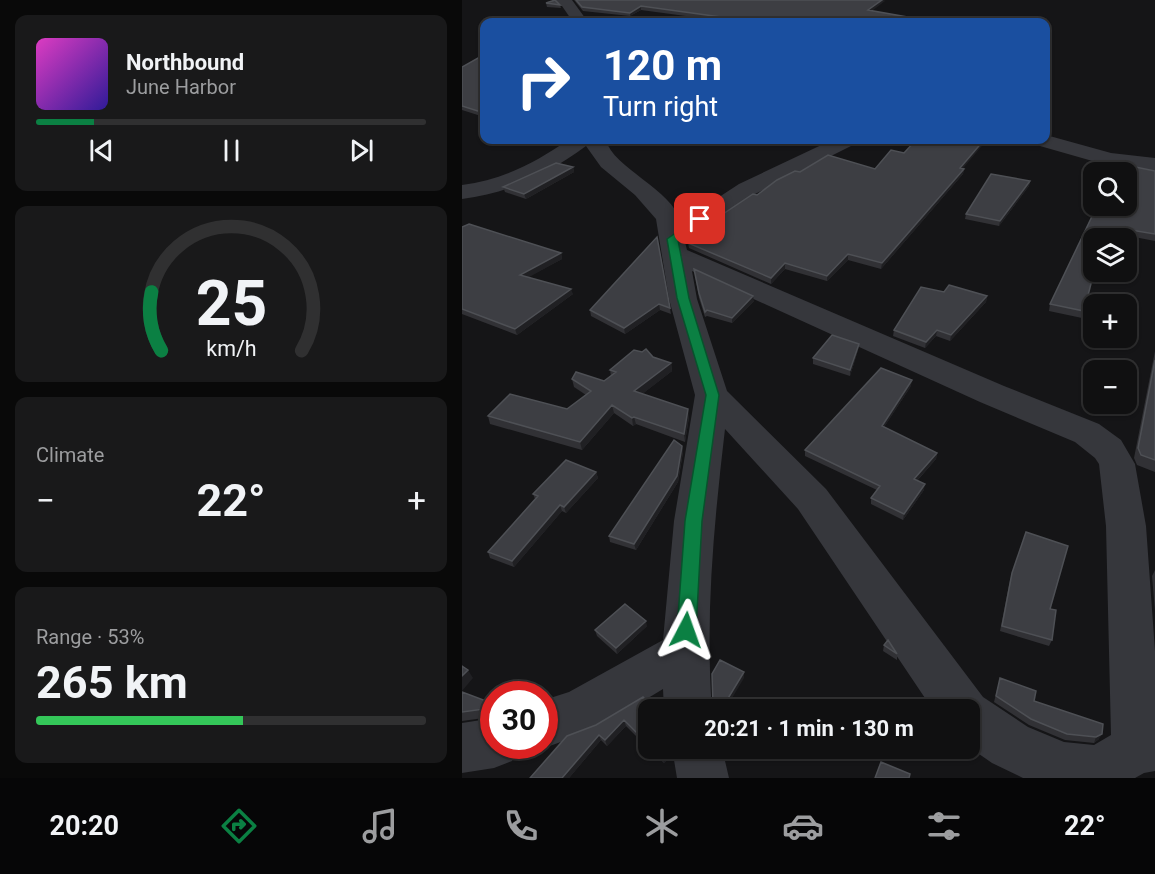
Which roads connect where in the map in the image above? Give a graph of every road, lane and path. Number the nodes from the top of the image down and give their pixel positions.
1 (561, 0) edge
2 (577, 18) edge
3 (1050, 143) edge
4 (575, 144) edge
5 (597, 144) edge
6 (840, 144) edge
7 (1155, 165) edge
8 (462, 192) edge
9 (674, 247) junction
10 (712, 395) junction
11 (685, 652) junction
12 (687, 699) edge
13 (954, 699) edge
14 (558, 719) edge
15 (980, 725) edge
16 (480, 745) edge
17 (462, 748) edge
18 (1146, 748) edge
19 (699, 759) edge
20 (703, 778) edge

1 - 2 street
3 - 7 street
4 - 8 street
5 - 9 street
6 - 9 street
9 - 10 street
9 - 18 street
10 - 11 street
10 - 13 street
11 - 12 street
11 - 14 street
15 - 18 street
16 - 17 street
19 - 20 street

